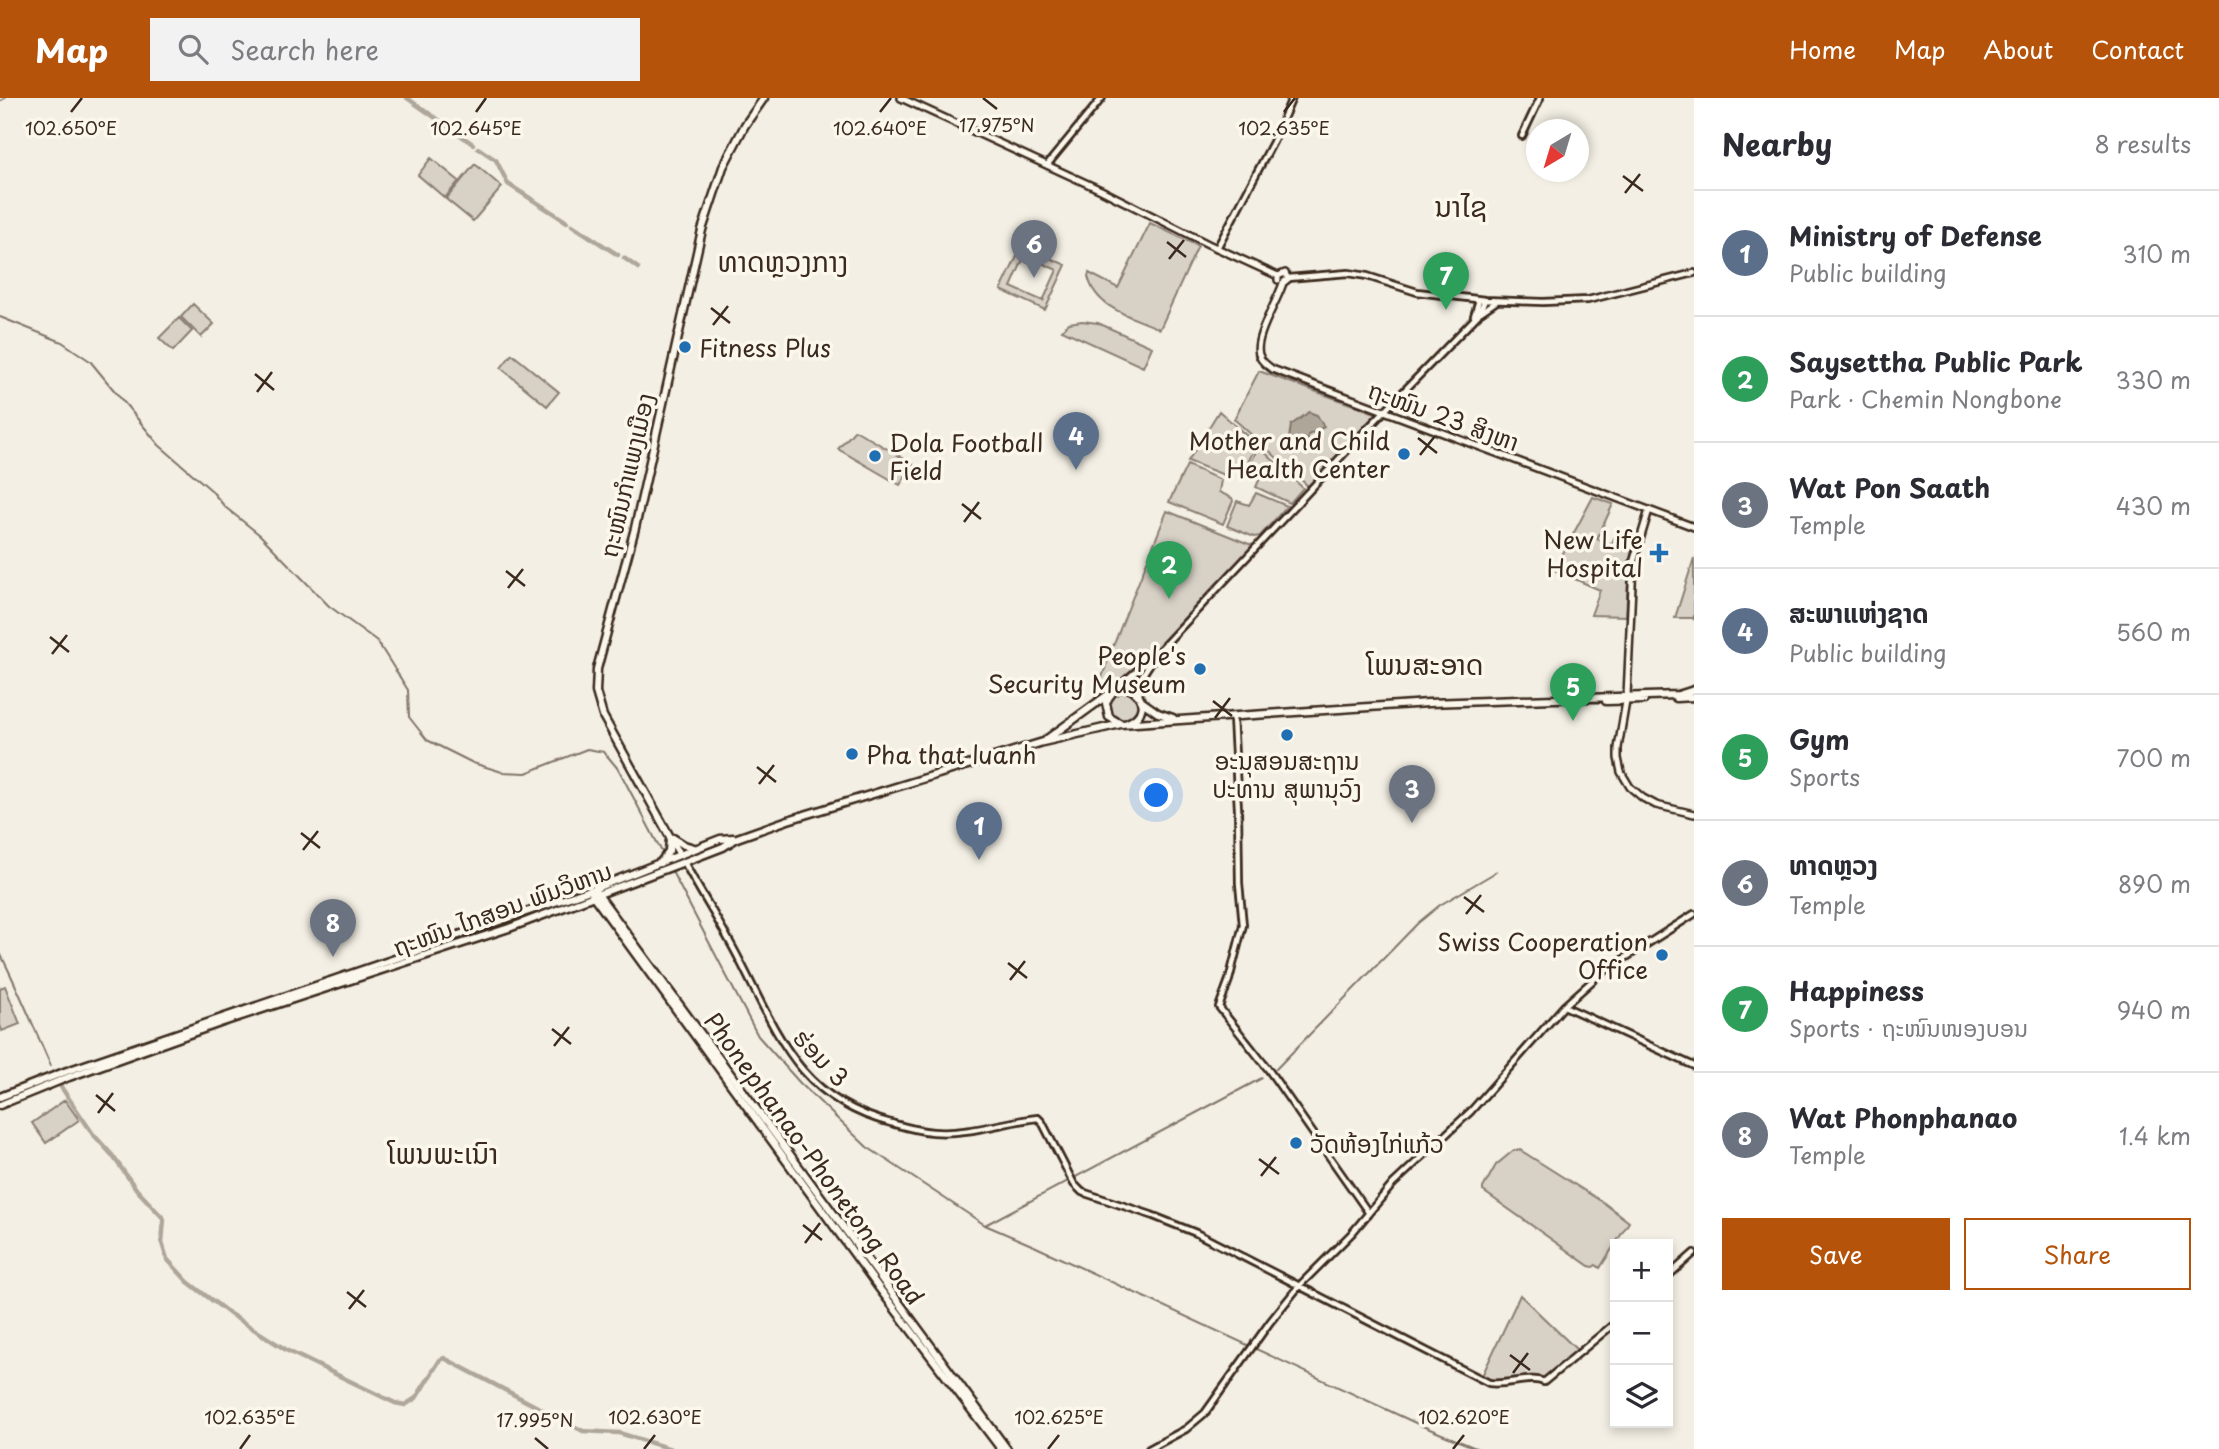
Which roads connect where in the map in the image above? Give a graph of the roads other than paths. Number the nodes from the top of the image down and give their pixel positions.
1 (764, 98) edge
2 (901, 98) edge
3 (1102, 98) edge
4 (1292, 98) edge
5 (1540, 98) edge
6 (1522, 136) dead end
7 (1046, 166) junction
8 (1217, 248) junction
9 (1694, 273) edge
10 (1278, 276) junction
11 (1288, 278) junction
12 (1283, 283) junction
13 (1479, 300) junction
14 (1485, 300) junction
15 (1498, 301) junction
16 (1476, 316) junction
17 (1384, 412) junction
18 (1649, 510) junction
19 (1694, 527) edge
20 (1156, 654) junction
21 (1694, 690) edge
22 (1113, 692) junction
23 (1694, 697) edge
24 (1140, 698) junction
25 (1627, 699) junction
26 (1233, 718) junction
27 (1179, 720) junction
28 (1124, 723) junction
29 (1042, 742) junction
30 (1694, 814) edge
31 (669, 834) junction
32 (737, 838) junction
33 (694, 848) junction
34 (677, 858) junction
35 (659, 866) junction
36 (595, 892) junction
37 (1694, 915) edge
38 (1564, 1006) junction
39 (1694, 1066) edge
40 (0, 1097) edge
41 (0, 1105) edge
42 (806, 1183) junction
43 (1368, 1212) junction
44 (1694, 1253) edge
45 (1673, 1272) edge
46 (1299, 1286) junction
47 (1610, 1327) edge
48 (1001, 1449) edge
49 (1007, 1449) edge
50 (1149, 1449) edge

1 - 31 main road, ຖະໜົນກຳແພງເມືອງ
2 - 7 main road
3 - 7 street
4 - 8 street
5 - 6 street
7 - 8 main road
8 - 10 main road
9 - 15 street
10 - 11 main road
10 - 12 main road
11 - 12 main road
11 - 13 street
12 - 17 main road, ຖະໜົນ 23 ສິງຫາ
13 - 14 street
13 - 16 street
14 - 15 street
14 - 16 street
15 - 16 street
16 - 17 street
17 - 18 main road, ຖະໜົນ 23 ສິງຫາ
17 - 20 street
18 - 19 main road, ຖະໜົນ 23 ສິງຫາ
18 - 25 main road
20 - 22 street
20 - 24 street
21 - 25 main road, ຖະໜົນ ໄກສອນ ພົມວິຫານ
22 - 24 main road
22 - 28 main road
22 - 29 main road, ຖະໜົນ ໄກສອນ ພົມວິຫານ
23 - 25 main road, ຖະໜົນ ໄກສອນ ພົມວິຫານ
24 - 27 main road, ຖະໜົນ ໄກສອນ ພົມວິຫານ
24 - 28 main road
25 - 26 main road, ຖະໜົນ ໄກສອນ ພົມວິຫານ
25 - 27 main road, ຖະໜົນ ໄກສອນ ພົມວິຫານ
25 - 30 main road
26 - 27 main road, ຖະໜົນ ໄກສອນ ພົມວິຫານ
26 - 43 street
27 - 28 main road, ຖະໜົນ ໄກສອນ ພົມວິຫານ
28 - 29 main road, ຖະໜົນ ໄກສອນ ພົມວິຫານ
29 - 32 main road, ຖະໜົນ ໄກສອນ ພົມວິຫານ
31 - 33 main road
31 - 34 main road, ຖະໜົນກຳແພງເມືອງ
31 - 34 main road
32 - 33 main road, ຖະໜົນ ໄກສອນ ພົມວິຫານ
32 - 34 main road, ຖະໜົນ ໄກສອນ ພົມວິຫານ
33 - 34 main road, ຖະໜົນ ໄກສອນ ພົມວິຫານ
34 - 35 main road, ຖະໜົນ ໄກສອນ ພົມວິຫານ
34 - 35 main road
34 - 46 street, ຮ່ອມ 3
35 - 36 main road, ຖະໜົນ ໄກສອນ ພົມວິຫານ
36 - 40 main road, ຖະໜົນ ໄກສອນ ພົມວິຫານ
36 - 41 main road, ຖະໜົນ ໄກສອນ ພົມວິຫານ
36 - 42 main road, Phonephanao-Phonetong Road
37 - 38 street
38 - 39 street
38 - 43 street
42 - 48 main road, Phonephanao-Phonetong Road
42 - 49 main road, Phonephanao-Phonetong Road
43 - 46 street
44 - 45 street
46 - 47 street
46 - 50 street

